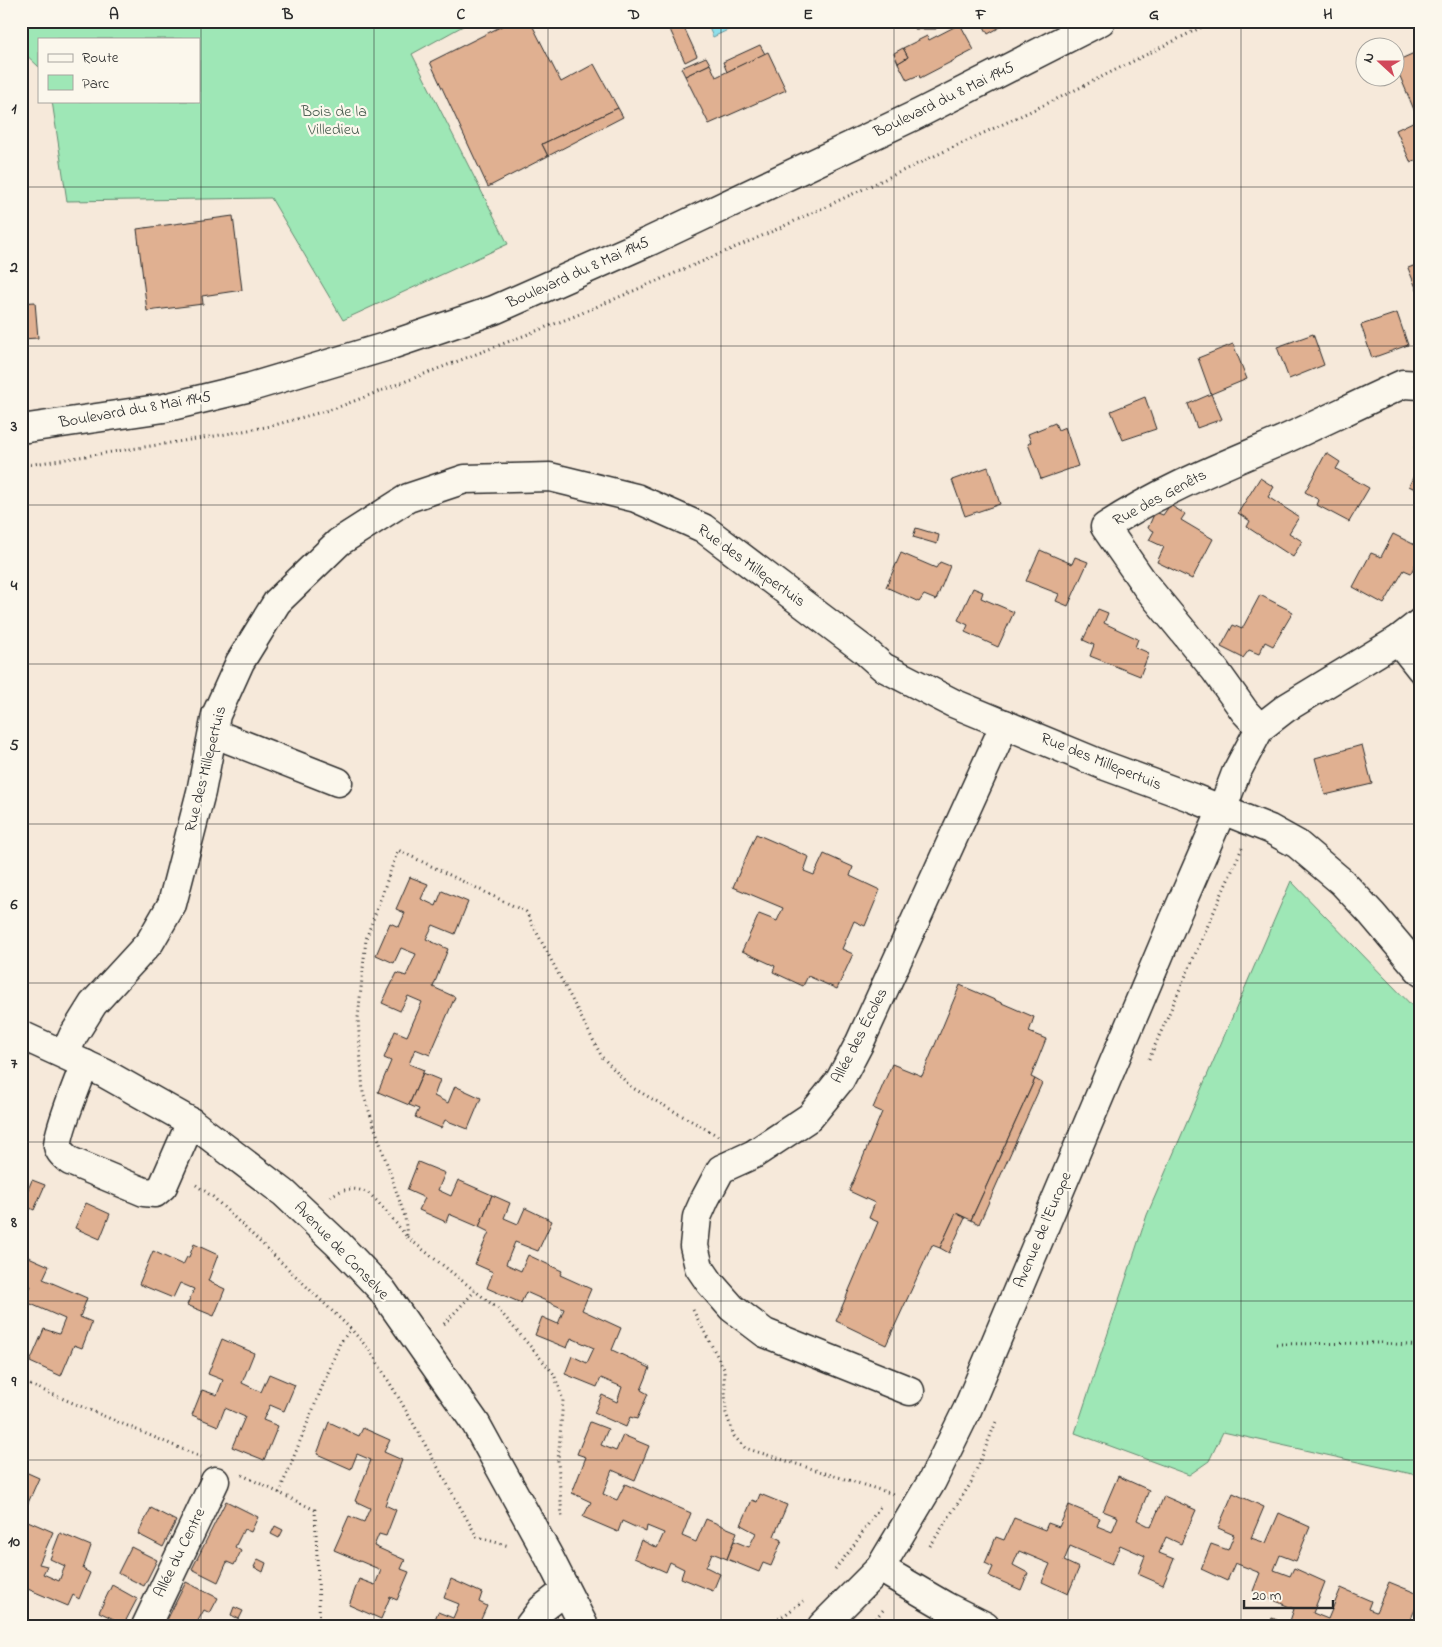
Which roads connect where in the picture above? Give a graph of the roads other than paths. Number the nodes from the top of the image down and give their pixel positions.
1 (1101, 21) edge
2 (1421, 385) edge
3 (21, 429) edge
4 (1421, 622) edge
5 (1398, 640) junction
6 (1421, 669) edge
7 (1005, 724) junction
8 (1260, 728) junction
9 (213, 733) junction
10 (338, 782) dead end
11 (1222, 810) junction
12 (1421, 972) edge
13 (21, 1035) edge
14 (75, 1059) junction
15 (191, 1122) junction
16 (910, 1391) dead end
17 (221, 1474) road end
18 (880, 1568) junction
19 (565, 1591) junction
20 (146, 1626) edge
21 (529, 1626) edge
22 (584, 1626) edge
23 (822, 1626) edge
24 (985, 1626) edge

1 - 3 street, Boulevard du 8 Mai 1945
2 - 8 street, Rue des Genêts
4 - 5 street
5 - 6 street
5 - 8 street
7 - 9 street, Rue des Millepertuis
7 - 11 street, Rue des Millepertuis
7 - 16 street, Allée des Écoles
8 - 11 street, Avenue de l'Europe
9 - 10 street
9 - 14 street, Rue des Millepertuis
11 - 12 street, Rue des Millepertuis
11 - 18 street, Avenue de l'Europe
13 - 14 street, Avenue de Conselve
14 - 15 street, Avenue de Conselve
14 - 15 street, Rue des Millepertuis
15 - 19 street, Avenue de Conselve
17 - 20 street, Allée du Centre
18 - 23 street, Avenue de l'Europe
18 - 24 street
19 - 21 street
19 - 22 street, Avenue de Conselve

